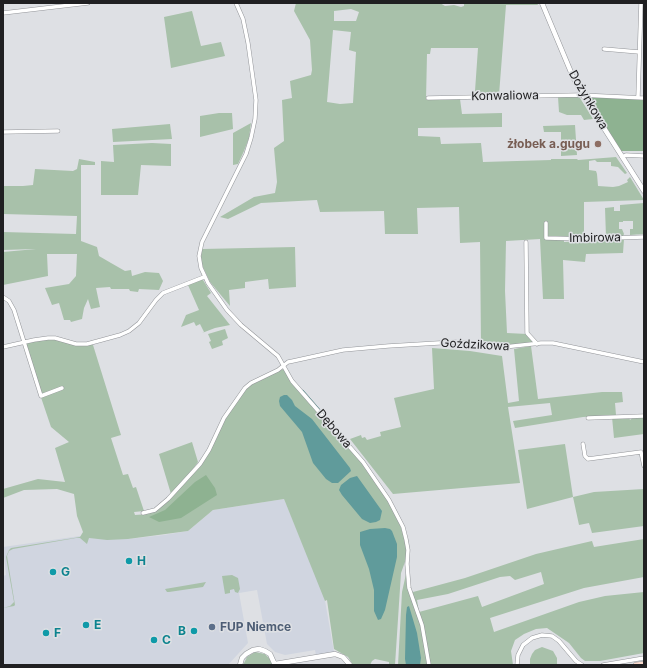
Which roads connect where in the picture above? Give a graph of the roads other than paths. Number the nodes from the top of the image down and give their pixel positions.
1 (88, 3) edge
2 (236, 3) edge
3 (542, 3) edge
4 (641, 3) edge
5 (3, 13) edge
6 (604, 49) dead end
7 (639, 52) junction
8 (582, 95) junction
9 (638, 97) junction
10 (428, 98) dead end
11 (644, 98) edge
12 (58, 131) dead end
13 (3, 132) edge
14 (644, 156) edge
15 (622, 157) junction
16 (644, 190) edge
17 (546, 223) dead end
18 (644, 237) edge
19 (526, 242) dead end
20 (204, 277) junction
21 (3, 297) edge
22 (24, 342) junction
23 (537, 344) junction
24 (3, 347) edge
25 (644, 362) edge
26 (284, 366) junction
27 (62, 388) dead end
28 (644, 416) edge
29 (588, 418) dead end
30 (583, 444) dead end
31 (644, 466) edge
32 (143, 513) dead end
33 (644, 658) edge
34 (644, 664) edge
35 (240, 665) edge
36 (275, 665) edge
37 (350, 665) edge
38 (429, 665) edge
39 (517, 665) edge
40 (582, 665) edge
41 (603, 665) edge
42 (636, 665) edge

1 - 5 street
2 - 20 street, Dębowa
3 - 8 street, Dożynkowa
4 - 7 street
6 - 7 street
7 - 9 street
8 - 9 street, Konwaliowa
8 - 10 street, Konwaliowa
8 - 15 street, Dożynkowa
9 - 11 street, Konwaliowa
12 - 13 street
14 - 15 street
15 - 16 street, Dożynkowa
17 - 18 street, Imbirowa
19 - 23 street
20 - 22 street
20 - 26 street, Dębowa
21 - 22 street
22 - 24 street
22 - 27 street
23 - 25 street, Goździkowa
23 - 26 street, Goździkowa
26 - 32 street, Goździkowa
26 - 38 street, Dębowa
28 - 29 street
30 - 31 street
33 - 41 street
34 - 42 main road
35 - 36 street
36 - 37 street
39 - 40 street

